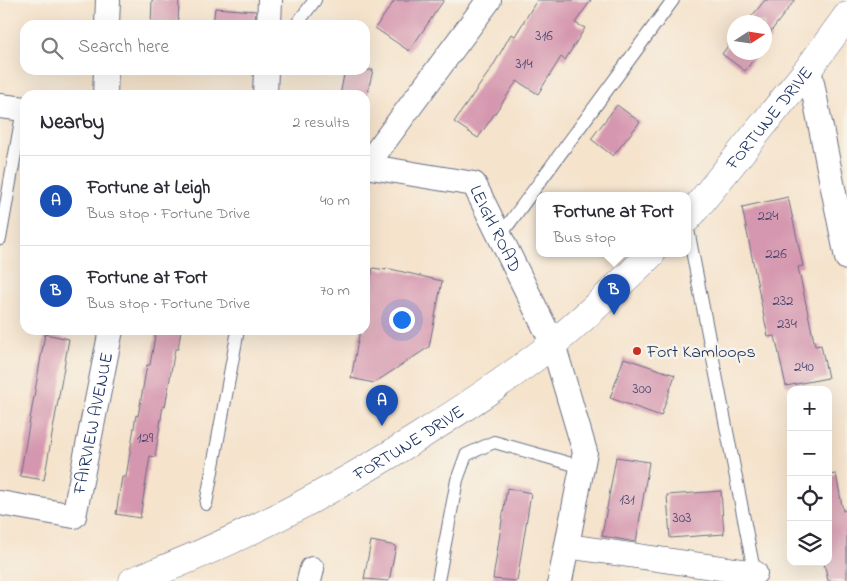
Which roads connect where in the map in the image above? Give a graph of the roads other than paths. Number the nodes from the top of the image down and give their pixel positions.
1 (108, 0) edge
2 (270, 0) edge
3 (315, 0) edge
4 (488, 0) edge
5 (673, 0) edge
6 (847, 16) edge
7 (107, 20) edge
8 (269, 20) edge
9 (300, 20) edge
10 (809, 68) junction
11 (106, 75) edge
12 (266, 75) edge
13 (105, 90) edge
14 (265, 90) edge
15 (0, 106) edge
16 (20, 108) edge
17 (20, 131) edge
18 (370, 159) edge
19 (370, 167) edge
20 (691, 214) edge
21 (500, 236) junction
22 (0, 239) edge
23 (691, 245) edge
24 (648, 257) edge
25 (847, 258) edge
26 (110, 335) edge
27 (237, 335) edge
28 (553, 344) junction
29 (582, 467) junction
30 (0, 503) edge
31 (206, 504) dead end
32 (566, 546) junction
33 (756, 577) edge
34 (134, 581) edge
35 (438, 581) edge
36 (560, 581) edge

1 - 7 street
2 - 8 street
3 - 9 lane
4 - 18 street
5 - 21 lane
6 - 10 main road, FORTUNE DRIVE
10 - 20 main road, FORTUNE DRIVE
10 - 25 street
11 - 13 street
12 - 14 street
15 - 16 street
17 - 22 lane
19 - 21 street, LEIGH ROAD
21 - 28 street, LEIGH ROAD
23 - 33 lane
24 - 28 main road, FORTUNE DRIVE
26 - 30 street, FAIRVIEW AVENUE
27 - 31 lane
28 - 29 street, LEIGH ROAD
28 - 34 main road, FORTUNE DRIVE
29 - 32 street, LEIGH ROAD
29 - 35 lane
32 - 33 street
32 - 36 street, LEIGH ROAD

